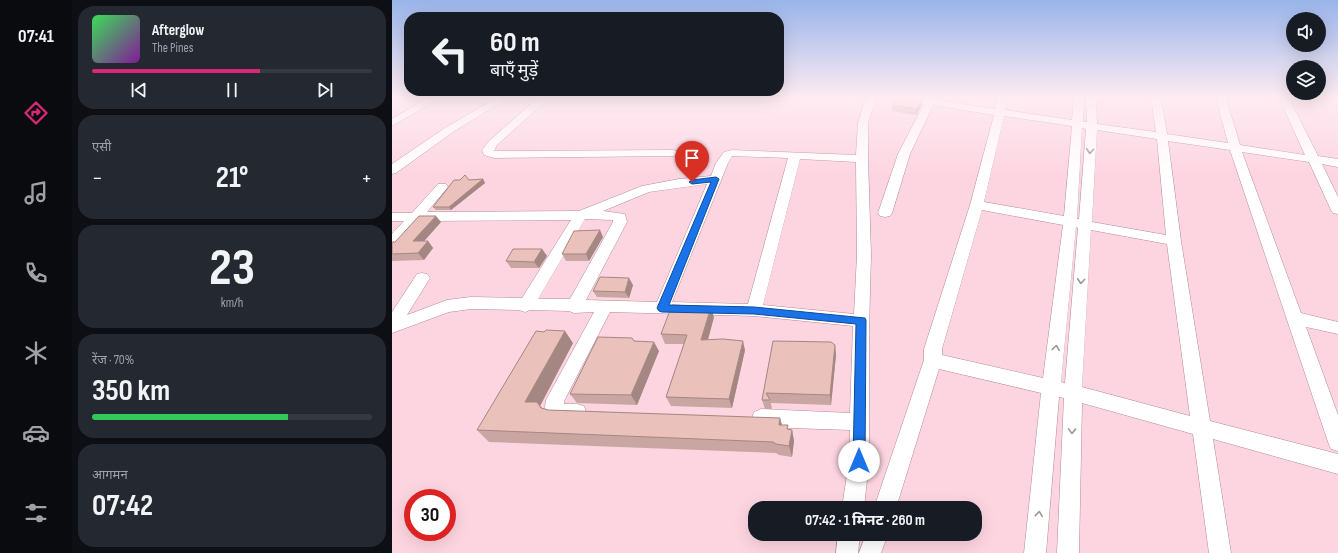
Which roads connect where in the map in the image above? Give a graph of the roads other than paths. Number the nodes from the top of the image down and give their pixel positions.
1 (459, 124) edge
2 (515, 124) edge
3 (863, 124) edge
4 (919, 124) edge
5 (996, 124) edge
6 (1080, 124) edge
7 (1160, 124) edge
8 (1228, 124) edge
9 (1296, 124) edge
10 (1085, 125) junction
11 (1162, 137) junction
12 (1235, 148) junction
13 (673, 153) dead end
14 (795, 155) junction
15 (862, 159) junction
16 (1313, 159) junction
17 (1338, 163) edge
18 (392, 170) edge
19 (716, 179) junction
20 (442, 187) dead end
21 (977, 205) junction
22 (1338, 210) edge
23 (885, 213) dead end
24 (581, 215) junction
25 (416, 216) junction
26 (392, 217) edge
27 (1078, 222) junction
28 (1174, 241) junction
29 (392, 243) edge
30 (422, 278) dead end
31 (526, 306) junction
32 (574, 307) junction
33 (605, 307) junction
34 (662, 308) junction
35 (754, 310) junction
36 (1294, 318) junction
37 (862, 320) junction
38 (392, 326) edge
39 (1338, 328) edge
40 (933, 360) junction
41 (1051, 387) junction
42 (1073, 392) junction
43 (590, 413) edge
44 (741, 418) edge
45 (860, 422) junction
46 (1203, 429) junction
47 (1338, 442) edge
48 (1338, 464) edge
49 (854, 501) edge
50 (887, 501) edge
51 (849, 541) edge
52 (874, 541) edge
53 (847, 553) edge
54 (870, 553) edge
55 (1035, 553) edge
56 (1068, 553) edge
57 (1220, 553) edge

1 - 18 street
2 - 13 street
3 - 15 street
4 - 23 street
5 - 21 street
6 - 10 street
7 - 11 street
8 - 12 street
9 - 16 street
10 - 11 street
10 - 27 street
11 - 12 street
11 - 28 street
12 - 16 street
12 - 36 street
14 - 15 street
14 - 19 street
14 - 35 street
15 - 37 street
16 - 17 street
16 - 22 street
19 - 24 street
19 - 34 street
20 - 25 street
21 - 27 street
21 - 40 street
24 - 25 street
24 - 31 street
24 - 32 street
25 - 26 street
25 - 29 street
27 - 28 street
41 -> 27 street
27 -> 42 street
28 - 46 street
30 - 38 street
31 - 32 street
31 - 38 street
32 - 33 street
33 - 34 street
33 - 43 street
34 - 35 street
35 - 37 street
36 - 39 street
36 - 47 street
37 - 45 street
40 - 41 street
40 - 50 street
41 - 42 street
55 -> 41 street
42 - 46 street
42 -> 56 street
44 - 45 street
45 - 49 street
46 - 48 street
46 - 57 street
51 - 53 street
52 - 54 street

